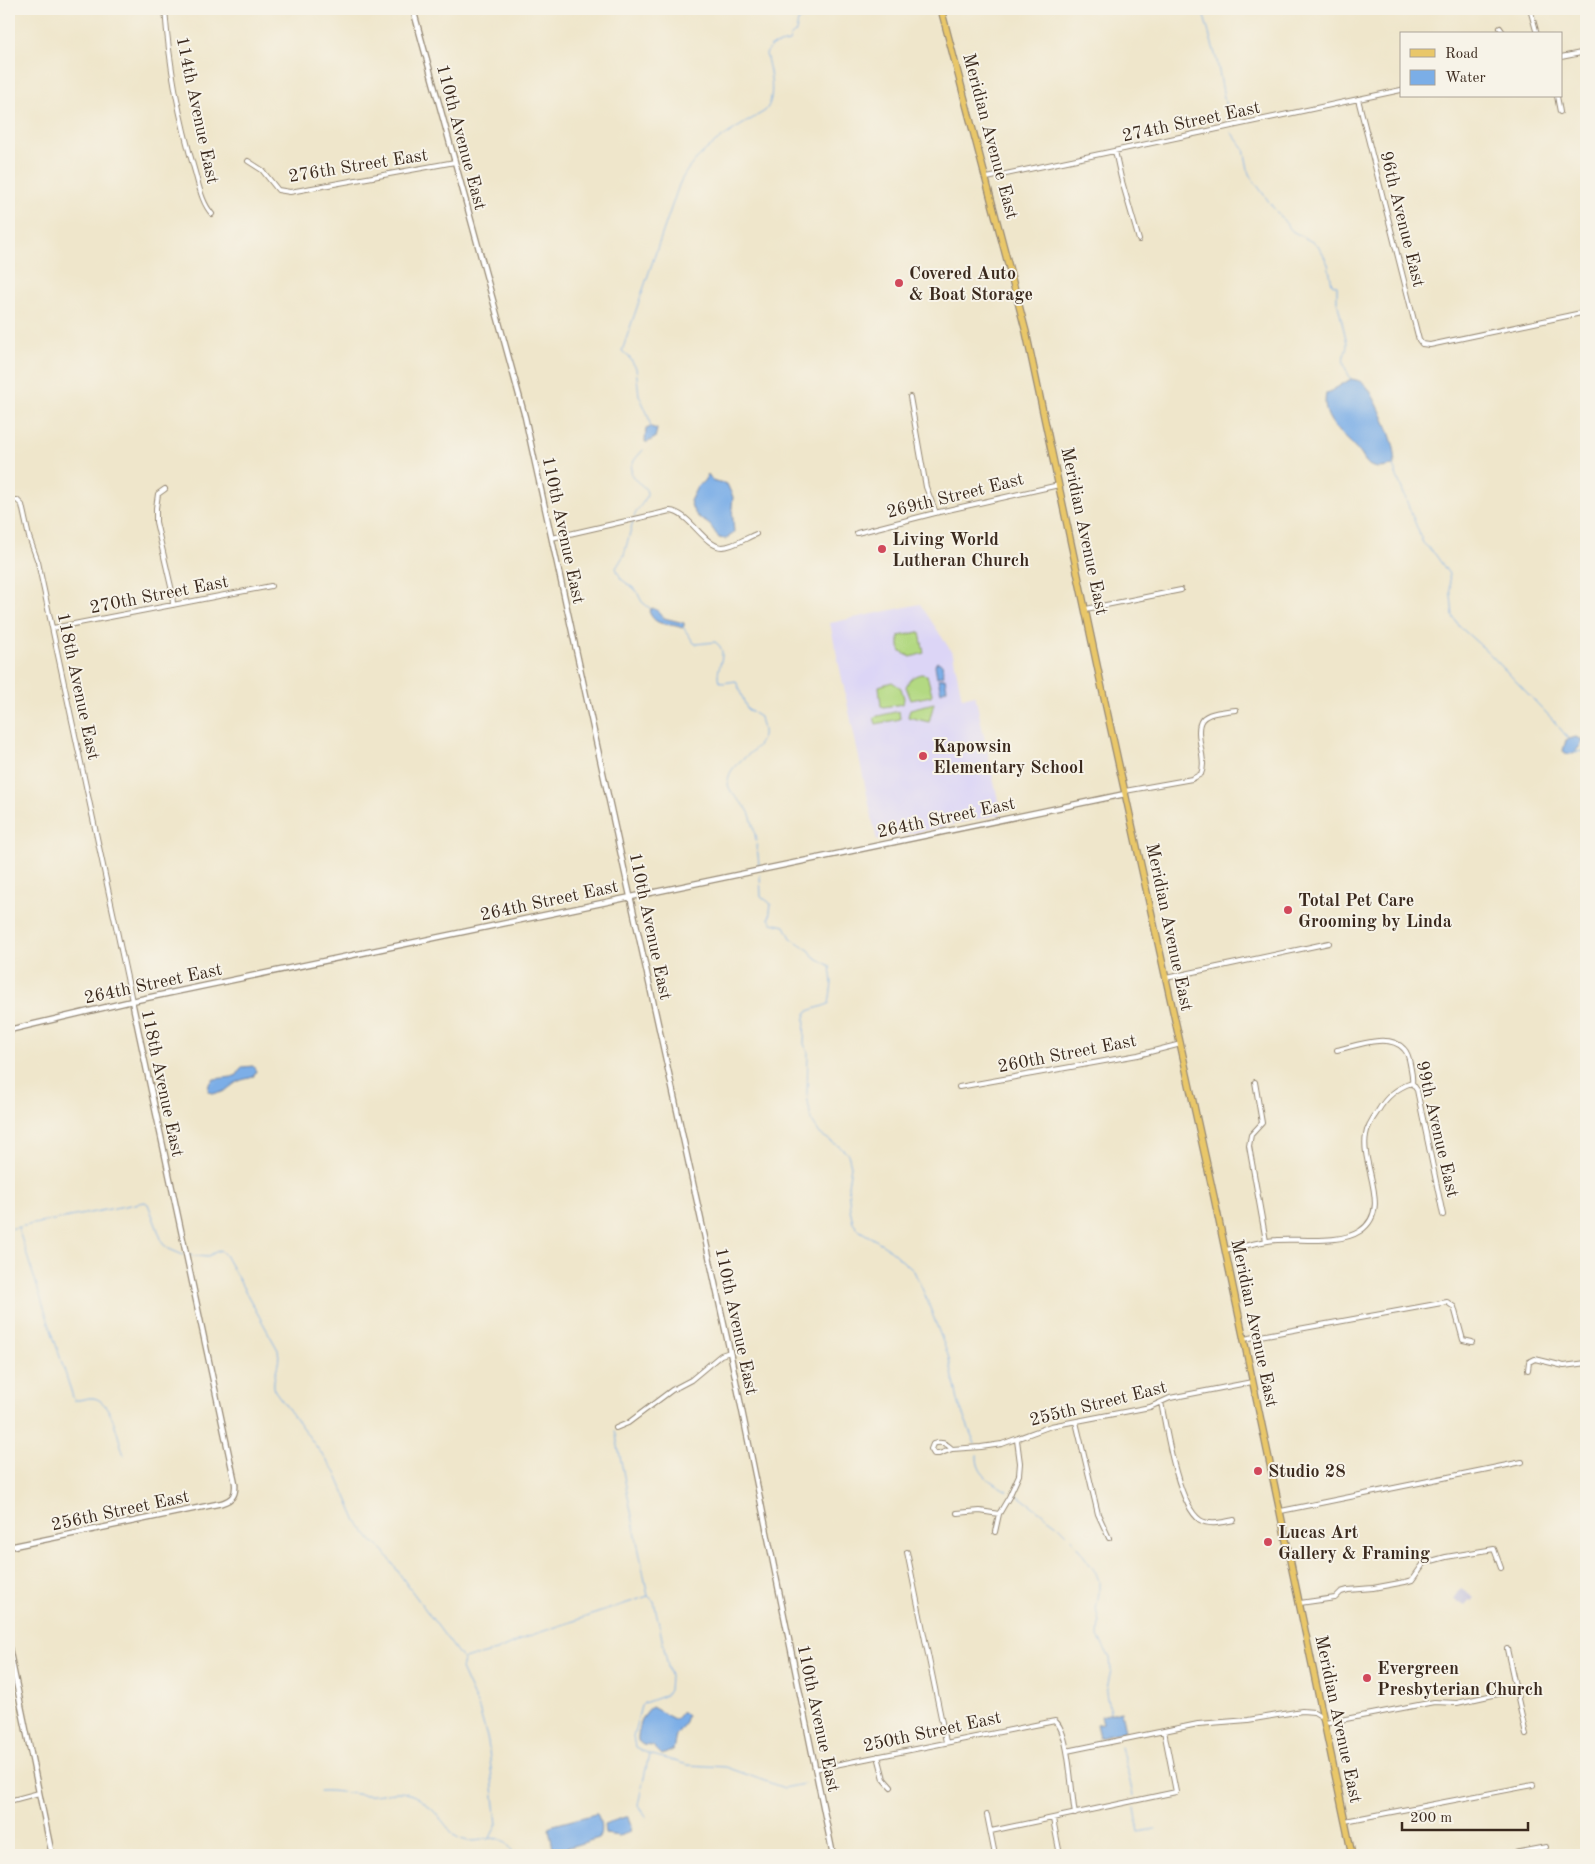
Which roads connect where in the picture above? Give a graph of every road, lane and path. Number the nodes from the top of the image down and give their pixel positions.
1 (165, 9) edge
2 (412, 9) edge
3 (941, 9) edge
4 (1530, 9) edge
5 (1500, 28) dead end
6 (1503, 32) edge
7 (1536, 32) edge
8 (1586, 52) edge
9 (1562, 57) edge
10 (1400, 90) edge
11 (1557, 98) edge
12 (1358, 99) junction
13 (1560, 112) dead end
14 (1115, 150) junction
15 (248, 161) dead end
16 (455, 162) junction
17 (987, 178) junction
18 (212, 214) dead end
19 (1139, 240) dead end
20 (1586, 312) edge
21 (910, 396) dead end
22 (1060, 485) junction
23 (166, 489) dead end
24 (9, 501) edge
25 (936, 513) junction
26 (857, 533) dead end
27 (756, 534) dead end
28 (552, 538) junction
29 (271, 586) dead end
30 (1181, 590) dead end
31 (173, 605) junction
32 (1086, 610) junction
33 (52, 628) junction
34 (1236, 710) dead end
35 (1125, 793) junction
36 (630, 897) junction
37 (1329, 943) dead end
38 (1166, 978) junction
39 (132, 1001) junction
40 (9, 1030) edge
41 (1181, 1044) junction
42 (1337, 1050) dead end
43 (1255, 1082) dead end
44 (1412, 1083) junction
45 (959, 1087) dead end
46 (1444, 1215) dead end
47 (1266, 1242) junction
48 (1225, 1250) junction
49 (1244, 1339) junction
50 (1472, 1342) dead end
51 (730, 1352) junction
52 (1586, 1363) edge
53 (1528, 1370) dead end
54 (1252, 1382) junction
55 (1161, 1402) junction
56 (1076, 1422) junction
57 (616, 1428) dead end
58 (1017, 1440) junction
59 (952, 1449) junction
60 (1522, 1462) dead end
61 (234, 1495) joint
62 (1281, 1512) junction
63 (957, 1513) dead end
64 (999, 1514) junction
65 (1234, 1520) dead end
66 (994, 1532) dead end
67 (1109, 1538) dead end
68 (9, 1547) edge
69 (907, 1552) dead end
70 (1501, 1568) dead end
71 (1300, 1603) junction
72 (9, 1648) edge
73 (1507, 1649) dead end
74 (1516, 1690) junction
75 (1324, 1721) junction
76 (1164, 1731) junction
77 (1526, 1735) dead end
78 (946, 1742) junction
79 (1067, 1751) junction
80 (878, 1756) junction
81 (815, 1770) junction
82 (1533, 1785) dead end
83 (891, 1786) dead end
84 (38, 1793) junction
85 (9, 1801) edge
86 (1075, 1814) junction
87 (987, 1815) dead end
88 (1053, 1819) junction
89 (1345, 1821) junction
90 (990, 1831) junction
91 (1546, 1847) dead end
92 (888, 1854) dead end
93 (52, 1855) edge
94 (833, 1855) edge
95 (870, 1855) edge
96 (995, 1855) edge
97 (1060, 1855) edge
98 (1352, 1855) edge
99 (1504, 1855) edge

1 - 18 street, 114th Avenue East
2 - 16 street, 110th Avenue East
3 - 17 main road, Meridian Avenue East
4 - 7 street
5 - 6 street
8 - 9 street
10 - 12 street, 274th Street East
11 - 13 street
12 - 14 street, 274th Street East
12 - 20 street, 96th Avenue East
14 - 17 street, 274th Street East
14 - 19 street
15 - 16 street, 276th Street East
16 - 28 street, 110th Avenue East
17 - 22 main road, Meridian Avenue East
21 - 25 street
22 - 25 street, 269th Street East
22 - 32 main road, Meridian Avenue East
23 - 31 street
24 - 33 street, 118th Avenue East
25 - 26 street, 269th Street East
27 - 28 street
28 - 36 street, 110th Avenue East
29 - 31 street, 270th Street East
30 - 32 street
31 - 33 street, 270th Street East
32 - 35 main road, Meridian Avenue East
33 - 39 street, 118th Avenue East
34 - 35 street
35 - 36 street, 264th Street East
35 - 38 main road, Meridian Avenue East
36 - 39 street, 264th Street East
36 - 51 street, 110th Avenue East
37 - 38 street
38 - 41 main road, Meridian Avenue East
39 - 40 street, 264th Street East
39 - 61 street, 118th Avenue East
41 - 45 street, 260th Street East
41 - 48 main road, Meridian Avenue East
42 - 44 street, 99th Avenue East
43 - 47 street
44 - 46 street, 99th Avenue East
44 - 47 street
47 - 48 street
48 - 49 main road, Meridian Avenue East
49 - 50 street
49 - 54 main road, Meridian Avenue East
51 - 57 street
51 - 81 street, 110th Avenue East
52 - 53 street
54 - 55 street, 255th Street East
54 - 62 main road, Meridian Avenue East
55 - 56 street, 255th Street East
55 - 65 street
56 - 58 street, 255th Street East
56 - 67 street
58 - 59 street, 255th Street East
58 - 64 street
59 - 59 street, 255th Street East
60 - 62 street
61 - 68 street, 256th Street East
62 - 71 main road, Meridian Avenue East
63 - 64 street
64 - 66 street
69 - 78 street
70 - 71 street
71 - 75 main road, Meridian Avenue East
72 - 84 street
73 - 74 street
74 - 75 street
74 - 77 street
75 - 76 street
75 - 89 main road, Meridian Avenue East
76 - 79 street
76 - 86 street
78 - 79 street, 250th Street East
78 - 80 street, 250th Street East
79 - 86 street
80 - 81 street, 250th Street East
80 - 83 street
81 - 94 street, 110th Avenue East
82 - 89 street
84 - 85 street
84 - 93 street
86 - 88 street
87 - 90 street
88 - 90 street
88 - 97 street
89 - 98 main road, Meridian Avenue East
90 - 96 street
91 - 99 street
92 - 95 street

